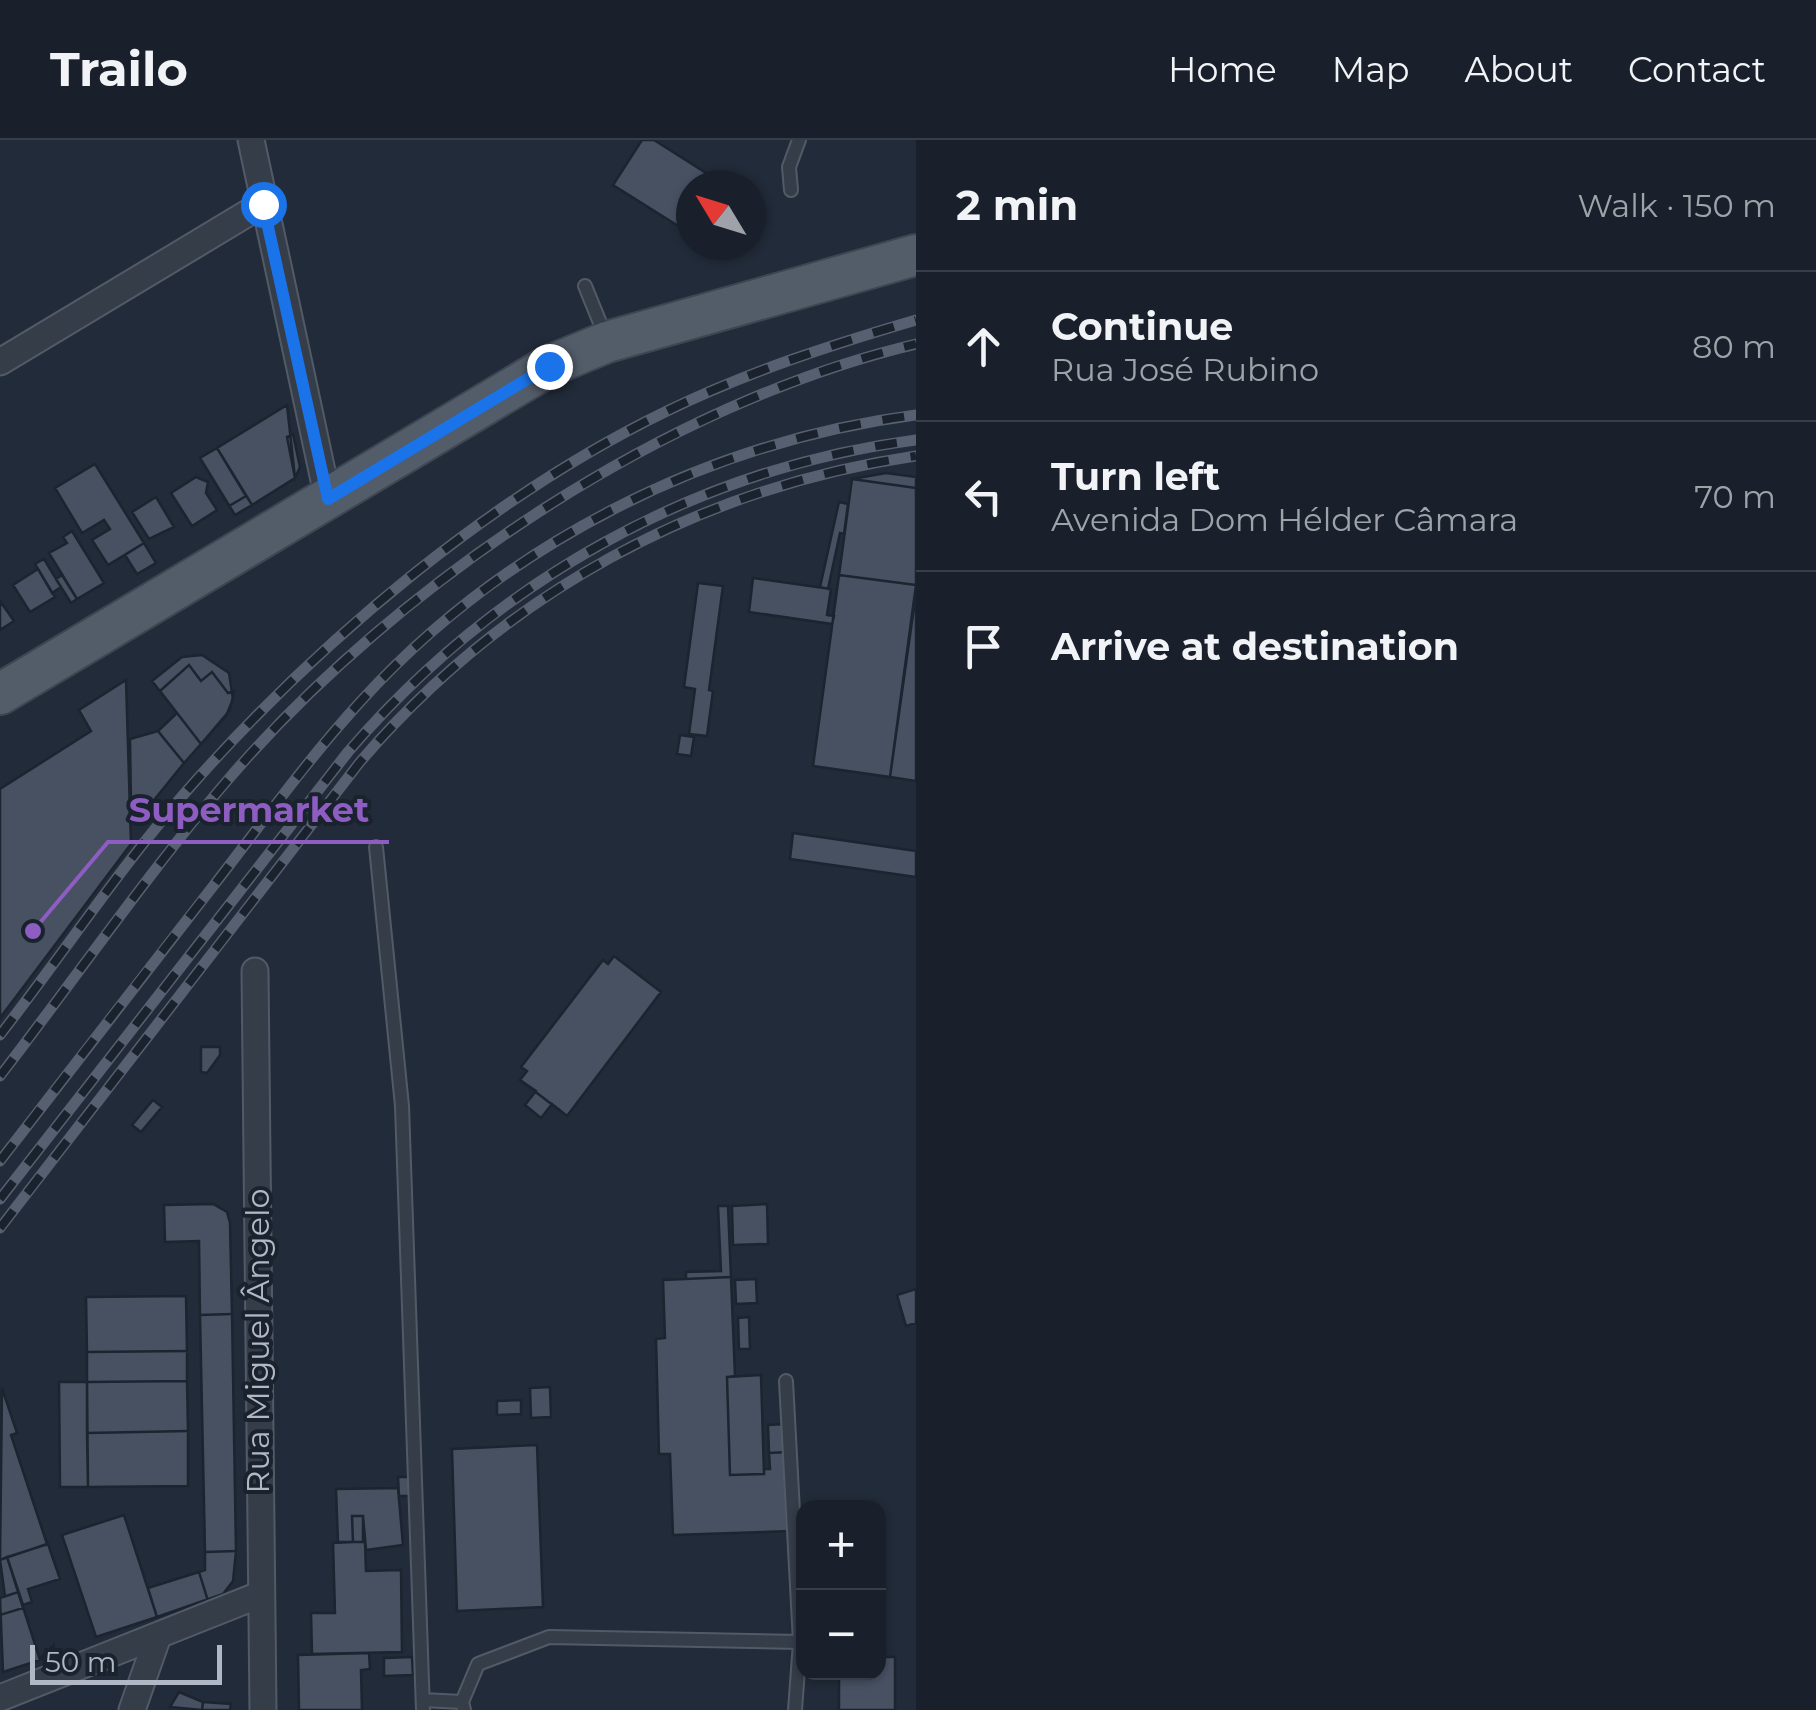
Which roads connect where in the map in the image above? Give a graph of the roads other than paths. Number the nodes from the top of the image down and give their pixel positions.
1 (250, 140) edge
2 (799, 140) edge
3 (792, 190) dead end
4 (263, 204) junction
5 (916, 256) edge
6 (585, 286) dead end
7 (607, 342) junction
8 (0, 362) edge
9 (328, 499) junction
10 (0, 694) edge
11 (376, 848) dead end
12 (255, 971) dead end
13 (786, 1381) dead end
14 (797, 1590) edge
15 (260, 1595) junction
16 (158, 1636) junction
17 (796, 1642) edge
18 (797, 1680) edge
19 (0, 1698) edge
20 (423, 1705) edge
21 (463, 1706) edge
22 (132, 1710) edge
23 (263, 1710) edge
24 (794, 1710) edge

1 - 4 street
2 - 3 lane
4 - 8 street
4 - 9 street
5 - 7 main road
6 - 7 lane
7 - 9 main road
9 - 10 main road
11 - 20 lane
12 - 15 street, Rua Miguel Ângelo
13 - 14 lane
15 - 16 street
15 - 23 street, Rua Miguel Ângelo
16 - 19 street
16 - 22 street
17 - 21 lane
18 - 24 lane
20 - 21 lane

